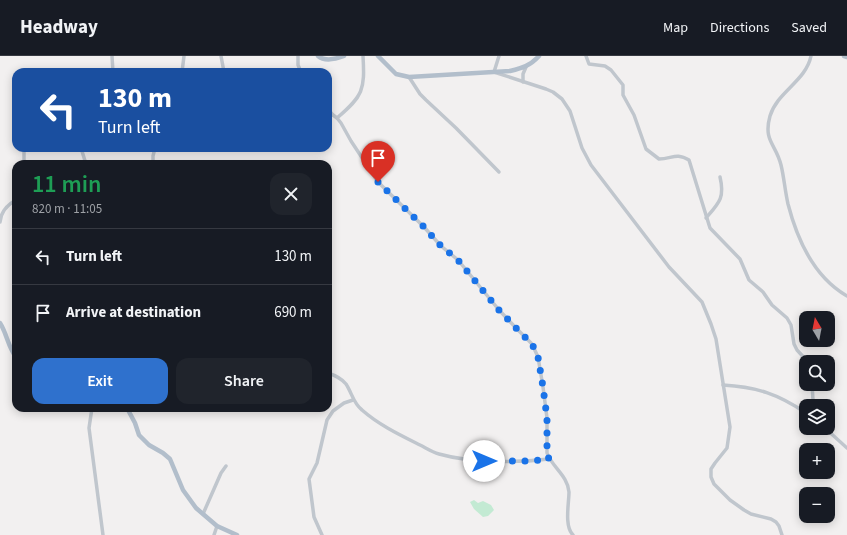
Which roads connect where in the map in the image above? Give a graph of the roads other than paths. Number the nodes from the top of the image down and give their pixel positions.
1 (112, 56) edge
2 (184, 56) edge
3 (221, 56) edge
4 (298, 56) edge
5 (318, 56) edge
6 (344, 56) edge
7 (363, 56) edge
8 (378, 56) edge
9 (499, 56) edge
10 (539, 56) edge
11 (586, 56) edge
12 (811, 56) edge
13 (526, 67) junction
14 (113, 68) edge
15 (182, 68) edge
16 (223, 68) edge
17 (299, 68) edge
18 (494, 72) junction
19 (408, 77) junction
20 (523, 82) junction
21 (332, 114) edge
22 (332, 117) edge
23 (335, 117) junction
24 (499, 172) dead end
25 (720, 177) dead end
26 (12, 203) edge
27 (706, 218) junction
28 (0, 222) edge
29 (847, 296) edge
30 (0, 323) edge
31 (12, 352) edge
32 (802, 355) edge
33 (332, 375) edge
34 (723, 384) junction
35 (353, 400) junction
36 (799, 409) edge
37 (91, 412) edge
38 (129, 412) edge
39 (833, 435) edge
40 (847, 448) edge
41 (549, 459) junction
42 (226, 466) dead end
43 (203, 514) junction
44 (217, 526) junction
45 (103, 535) edge
46 (214, 535) edge
47 (238, 535) edge
48 (322, 535) edge
49 (573, 535) edge
50 (782, 535) edge

1 - 14 street
2 - 15 street
3 - 16 street
4 - 17 street
5 - 6 main road
7 - 23 street
8 - 19 main road
9 - 18 street
10 - 13 main road
11 - 27 street
12 - 29 street
13 - 18 main road
13 - 20 street
18 - 19 main road
18 - 20 street
19 - 24 street
20 - 34 street
21 - 23 street
22 - 23 street
23 - 41 street
25 - 27 street
26 - 28 street
27 - 32 street
30 - 31 main road
33 - 35 street
34 - 36 street
34 - 50 street
35 - 41 street
35 - 48 street
37 - 45 street
38 - 43 main road
39 - 40 street
41 - 49 street
42 - 43 street
43 - 44 main road
44 - 46 street
44 - 47 main road

